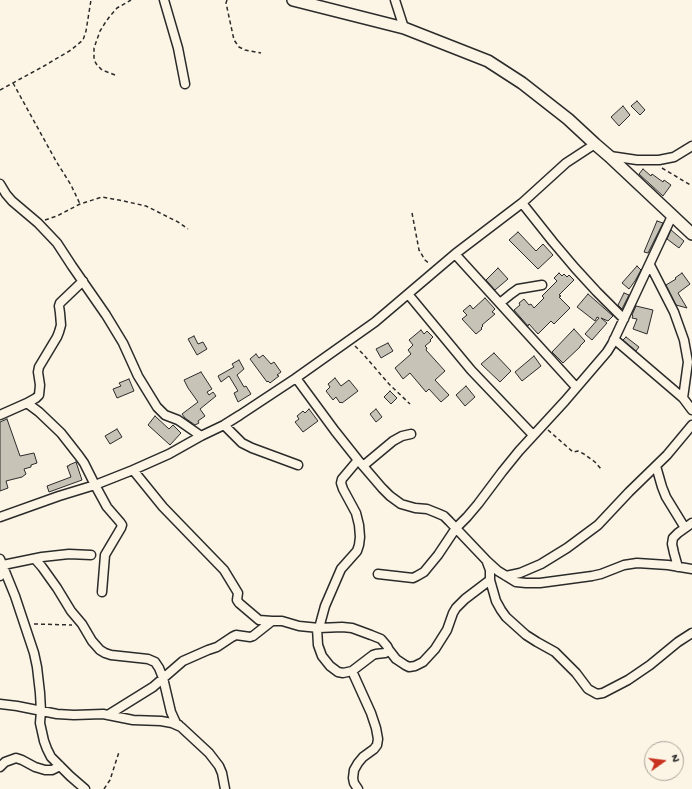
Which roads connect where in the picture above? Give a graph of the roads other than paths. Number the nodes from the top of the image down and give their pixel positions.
1 (164, 0) edge
2 (293, 0) edge
3 (395, 0) edge
4 (404, 28) junction
5 (185, 84) dead end
6 (595, 144) junction
7 (692, 146) edge
8 (609, 156) junction
9 (0, 184) edge
10 (522, 203) junction
11 (672, 216) junction
12 (692, 234) edge
13 (455, 254) junction
14 (650, 265) junction
15 (83, 281) junction
16 (542, 285) dead end
17 (408, 294) junction
18 (500, 303) junction
19 (624, 319) junction
20 (614, 339) junction
21 (296, 378) junction
22 (576, 387) junction
23 (683, 398) junction
24 (27, 403) junction
25 (692, 410) edge
26 (0, 415) edge
27 (224, 425) junction
28 (692, 425) edge
29 (411, 434) dead end
30 (533, 435) junction
31 (201, 436) junction
32 (360, 463) junction
33 (298, 465) dead end
34 (656, 466) junction
35 (133, 470) junction
36 (95, 485) junction
37 (0, 517) edge
38 (689, 526) edge
39 (456, 528) junction
40 (90, 555) dead end
41 (35, 559) junction
42 (2, 562) edge
43 (487, 562) junction
44 (678, 567) junction
45 (692, 569) edge
46 (378, 574) dead end
47 (0, 576) edge
48 (506, 576) junction
49 (490, 580) junction
50 (102, 592) dead end
51 (272, 621) junction
52 (318, 628) junction
53 (692, 633) edge
54 (389, 650) junction
55 (352, 672) junction
56 (163, 678) junction
57 (0, 704) edge
58 (41, 711) junction
59 (108, 715) junction
60 (181, 727) junction
61 (60, 766) junction
62 (0, 767) edge
63 (85, 789) edge
64 (225, 789) edge
65 (358, 789) edge

1 - 5 street
2 - 4 street
3 - 4 street
4 - 6 street
6 - 8 street
6 - 10 street
7 - 8 street
8 - 11 street
9 - 15 street
10 - 13 street
10 - 19 street
11 - 12 street
11 - 14 street
13 - 17 street
13 - 18 street
14 - 19 street
14 - 23 street
15 - 24 street
15 - 31 street
16 - 18 street
17 - 21 street
17 - 30 street
18 - 22 street
19 - 20 street
20 - 22 street
20 - 23 street
21 - 27 street
21 - 32 street
22 - 30 street
23 - 25 street
24 - 26 street
24 - 36 street
27 - 31 street
27 - 33 street
28 - 34 street
29 - 32 street
30 - 39 street
31 - 35 street
32 - 39 street
32 - 52 street
34 - 38 street
34 - 48 street
35 - 36 street
35 - 51 street
36 - 37 street
36 - 50 street
38 - 44 street
39 - 43 street
39 - 46 street
40 - 41 street
41 - 42 street
41 - 56 street
42 - 47 street
42 - 58 street
43 - 48 street
43 - 49 street
44 - 45 street
44 - 48 street
49 - 53 street
49 - 54 street
51 - 52 street
51 - 56 street
52 - 54 street
52 - 55 street
54 - 55 street
55 - 65 street
56 - 59 street
56 - 60 street
57 - 58 street
58 - 59 street
58 - 61 street
59 - 60 street
60 - 64 street
61 - 62 street
61 - 63 street

